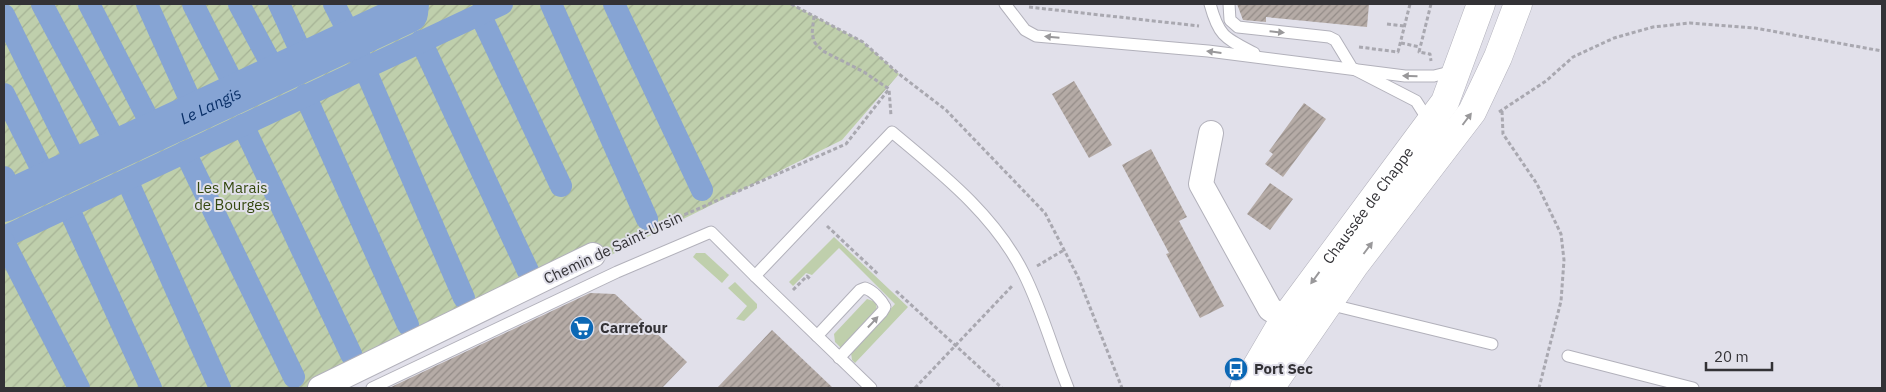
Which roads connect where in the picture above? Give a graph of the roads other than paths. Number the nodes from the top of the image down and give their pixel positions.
1 (1005, 4) edge
2 (1210, 4) edge
3 (1229, 4) edge
4 (1516, 4) edge
5 (1480, 8) edge
6 (1262, 58) junction
7 (1352, 68) junction
8 (1446, 73) junction
9 (1430, 123) junction
10 (1211, 133) dead end
11 (593, 255) road end
12 (755, 276) junction
13 (1328, 304) junction
14 (1297, 326) junction
15 (818, 336) junction
16 (1492, 344) dead end
17 (1568, 356) dead end
18 (839, 358) junction
19 (320, 388) edge
20 (372, 388) edge
21 (871, 388) edge
22 (1068, 388) edge
23 (1244, 388) edge
24 (1270, 388) edge
25 (1693, 388) edge

6 -> 1 lane
2 - 6 lane
3 -> 7 lane
13 -> 4 main road, Chaussée de Chappe
5 - 8 main road, Chaussée de Chappe
6 - 7 lane
8 -> 7 lane
7 - 9 lane
8 - 9 main road, Chaussée de Chappe
9 -> 14 main road, Chaussée de Chappe
10 - 14 street
11 - 19 street, Chemin de Saint-Ursin
12 - 15 lane
12 - 20 lane
12 - 22 lane
13 - 14 main road, Chaussée de Chappe
13 - 16 lane
14 - 23 main road, Chaussée de Chappe
14 - 24 main road, Chaussée de Chappe
15 - 18 lane
18 -> 15 lane
17 - 25 lane
18 - 21 lane

